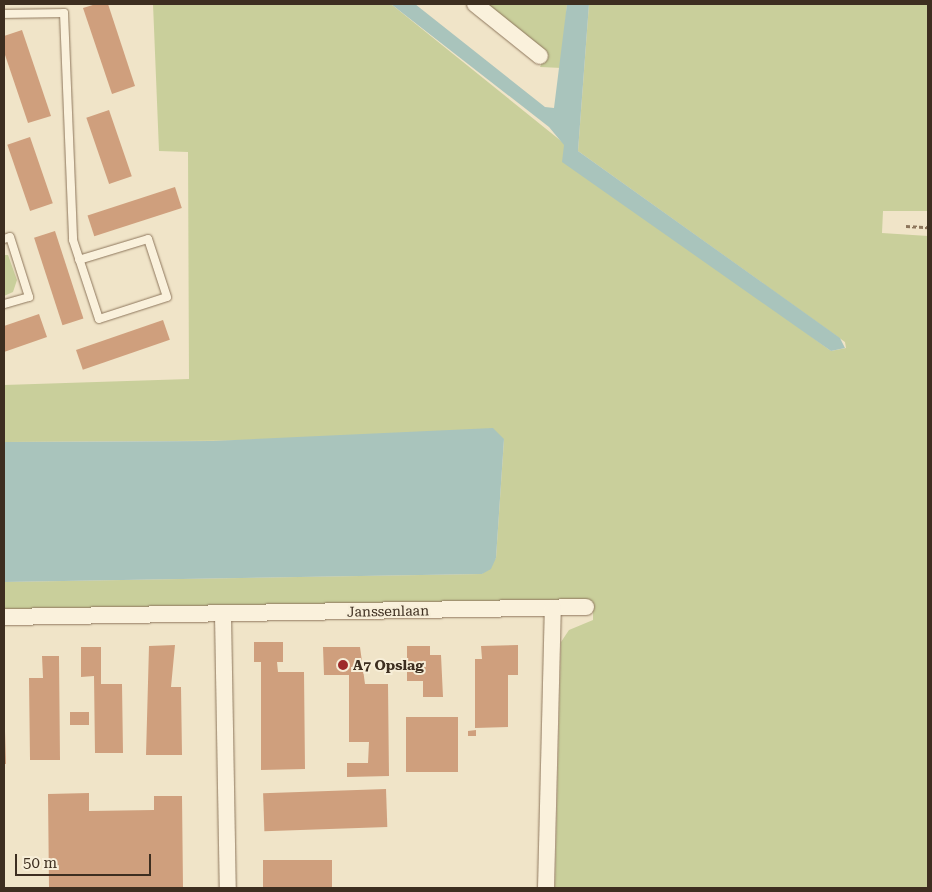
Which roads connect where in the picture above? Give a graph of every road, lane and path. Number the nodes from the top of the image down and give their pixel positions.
1 (475, 4) edge
2 (4, 14) edge
3 (540, 56) dead end
4 (906, 226) dead end
5 (928, 227) edge
6 (4, 239) edge
7 (79, 260) junction
8 (4, 304) edge
9 (586, 607) dead end
10 (554, 608) junction
11 (223, 615) junction
12 (4, 617) edge
13 (228, 888) edge
14 (546, 888) edge

1 - 3 street
2 - 7 lane
4 - 5 path
6 - 8 lane
7 - 7 lane
9 - 10 street, Janssenlaan
10 - 11 street, Janssenlaan
10 - 14 street
11 - 12 street, Janssenlaan
11 - 13 street

